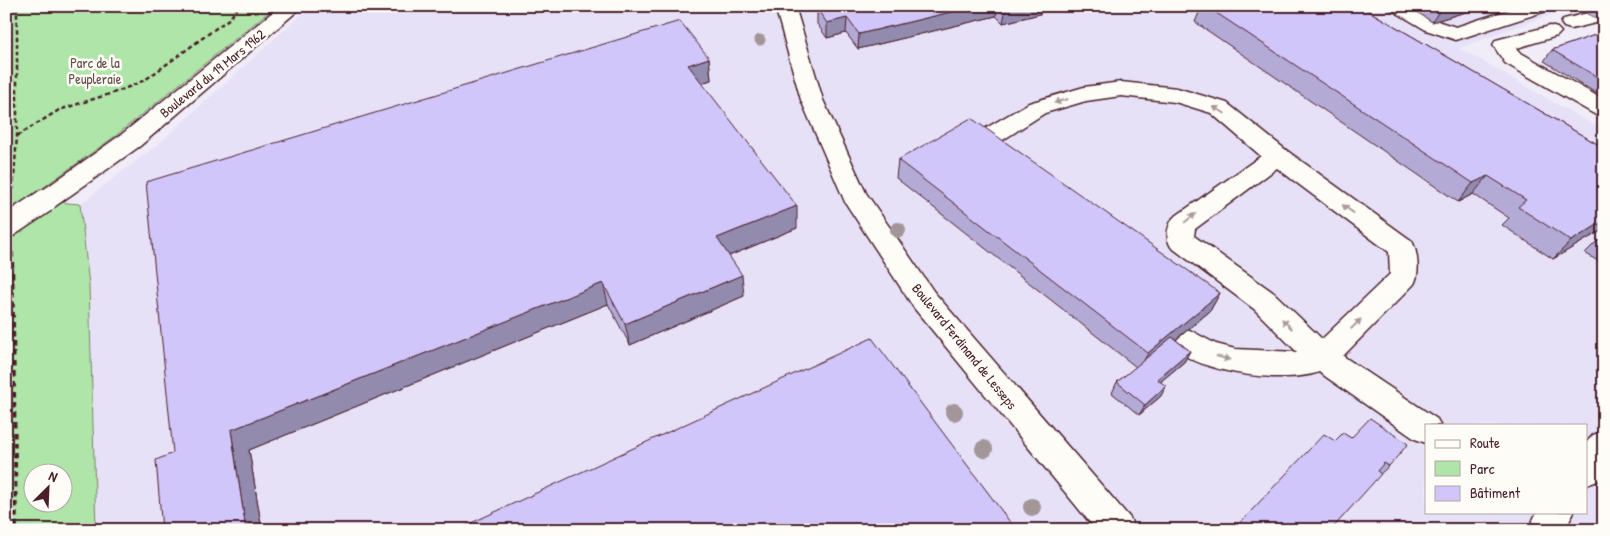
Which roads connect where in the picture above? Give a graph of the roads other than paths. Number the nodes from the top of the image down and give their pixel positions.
1 (293, 6) edge
2 (1399, 6) edge
3 (1542, 6) edge
4 (788, 7) edge
5 (1604, 15) edge
6 (1571, 23) dead end
7 (1550, 32) dead end
8 (1604, 110) edge
9 (978, 144) edge
10 (1277, 156) junction
11 (9, 236) edge
12 (1180, 337) edge
13 (1322, 358) junction
14 (1425, 428) edge
15 (1604, 444) edge
16 (1588, 467) edge
17 (1118, 530) edge

1 - 11 street, Boulevard du 19 Mars 1962, bridge
2 - 3 street
4 - 17 street, Boulevard Ferdinand de Lesseps
5 - 6 street
7 - 8 street
10 -> 9 street
13 -> 10 street
13 -> 10 street
12 -> 13 street
13 - 14 street
15 - 16 street

